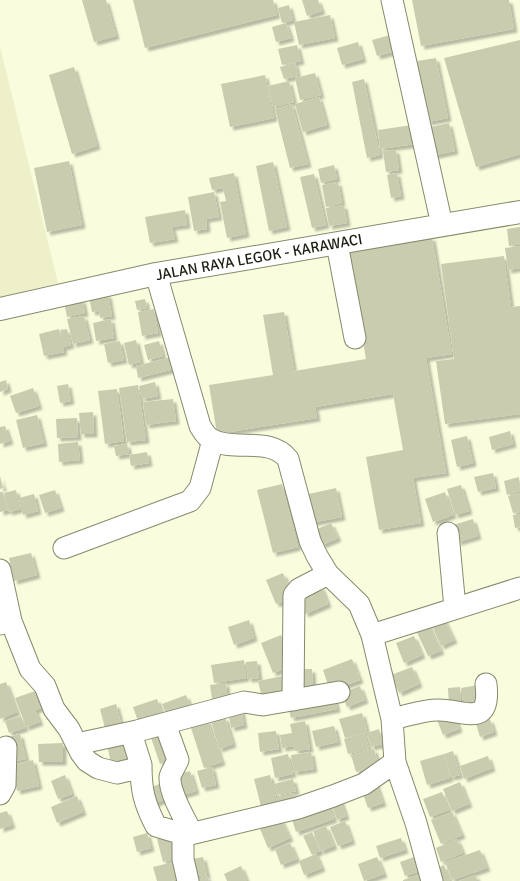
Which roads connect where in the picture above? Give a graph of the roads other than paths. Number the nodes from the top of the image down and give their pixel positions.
1 (392, 0) edge
2 (520, 212) edge
3 (442, 225) junction
4 (337, 244) junction
5 (156, 274) junction
6 (0, 309) edge
7 (355, 338) dead end
8 (213, 440) junction
9 (448, 533) dead end
10 (64, 548) dead end
11 (0, 570) edge
12 (328, 574) junction
13 (520, 588) edge
14 (455, 608) junction
15 (5, 622) edge
16 (372, 635) junction
17 (486, 684) dead end
18 (339, 692) dead end
19 (294, 700) junction
20 (392, 719) junction
21 (165, 724) junction
22 (130, 733) junction
23 (77, 744) junction
24 (6, 747) dead end
25 (395, 762) junction
26 (141, 765) junction
27 (0, 794) edge
28 (189, 834) junction
29 (188, 881) edge
30 (432, 881) edge

1 - 3 street
2 - 3 main road, JALAN RAYA LEGOK - KARAWACI
3 - 4 main road, JALAN RAYA LEGOK - KARAWACI
4 - 5 main road, JALAN RAYA LEGOK - KARAWACI
4 - 7 street
5 - 6 main road, JALAN RAYA LEGOK - KARAWACI
5 - 8 street
8 - 10 street
8 - 12 street
9 - 14 street
11 - 15 street
12 - 16 street
12 - 19 street
13 - 14 street
14 - 16 street
15 - 23 street
16 - 20 street
17 - 20 street
18 - 19 street
19 - 21 street
20 - 25 street
21 - 22 street
21 - 28 street
22 - 23 street
22 - 26 street
23 - 26 street
24 - 27 street
25 - 28 street
25 - 30 street
26 - 28 street
28 - 29 street

